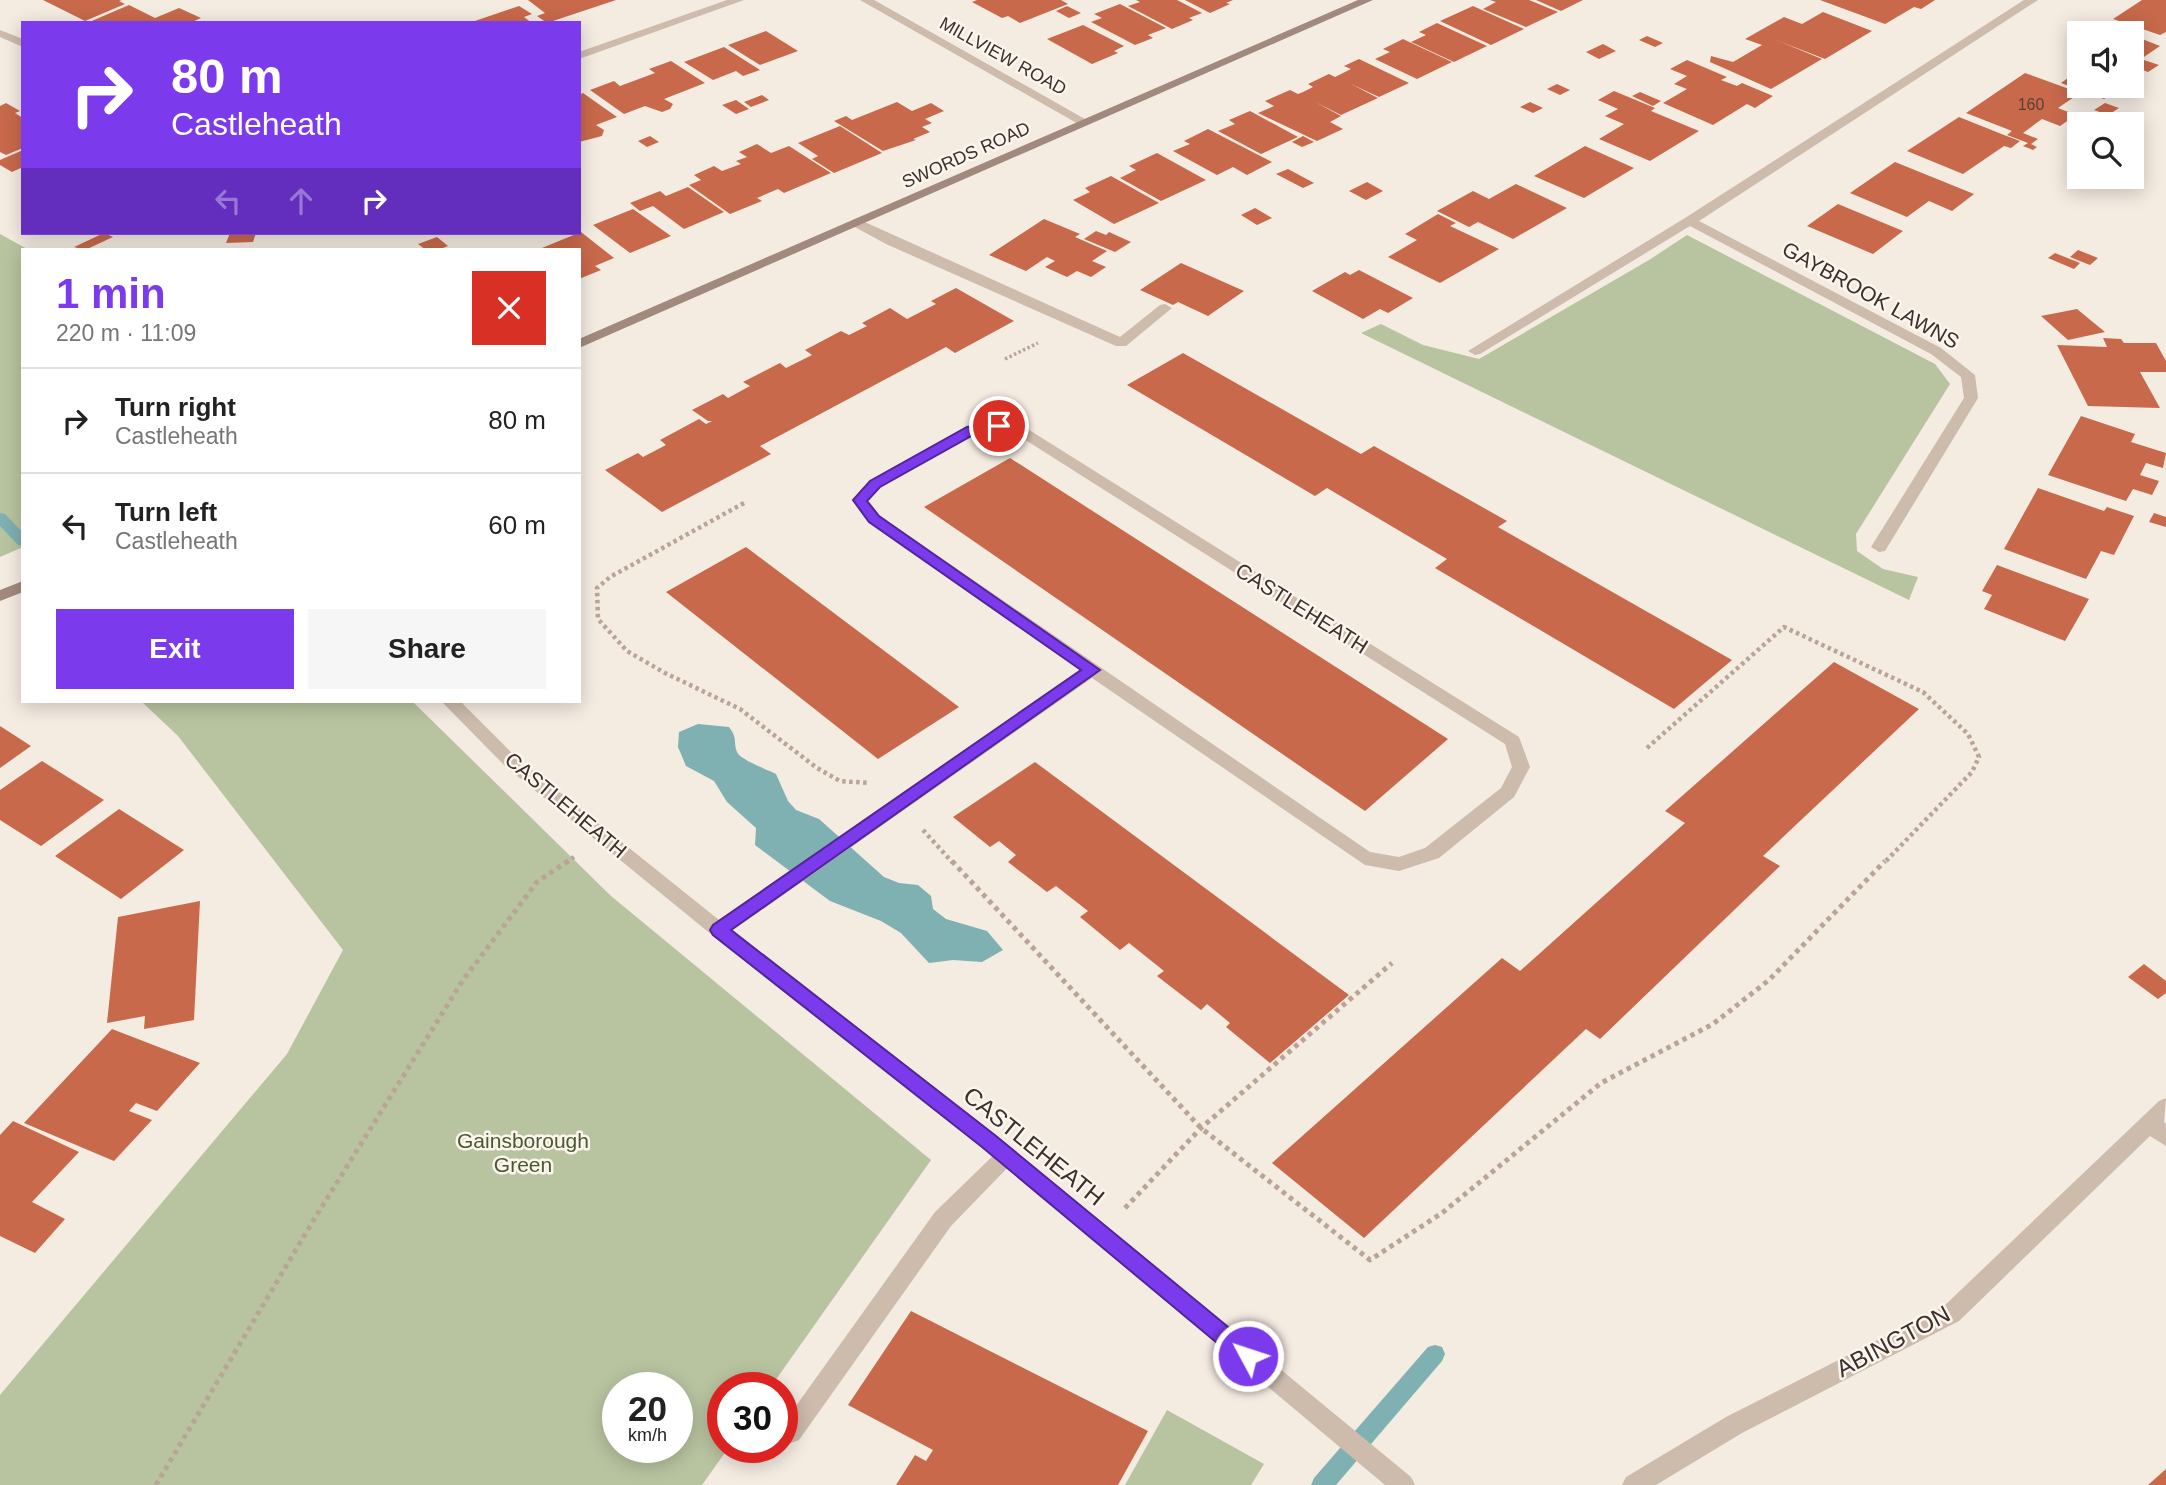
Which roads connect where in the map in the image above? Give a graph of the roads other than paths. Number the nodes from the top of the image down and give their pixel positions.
1 (738, 0) edge
2 (866, 0) edge
3 (1367, 0) edge
4 (2032, 0) edge
5 (0, 33) edge
6 (21, 43) edge
7 (581, 55) edge
8 (1086, 122) junction
9 (1690, 221) junction
10 (858, 223) junction
11 (1165, 308) dead end
12 (581, 343) edge
13 (1475, 351) dead end
14 (1879, 547) dead end
15 (21, 587) edge
16 (0, 596) edge
17 (1092, 670) junction
18 (452, 703) edge
19 (719, 930) junction
20 (2166, 1107) edge
21 (2158, 1130) edge
22 (1006, 1156) junction
23 (798, 1422) edge
24 (1395, 1478) edge
25 (1634, 1485) edge

1 - 7 street
2 - 8 street, MILLVIEW ROAD
3 - 8 main road, SWORDS ROAD
4 - 9 street
5 - 6 street
8 - 10 main road, SWORDS ROAD
9 - 13 street
9 - 14 street, GAYBROOK LAWNS
10 - 11 street
10 - 12 main road, SWORDS ROAD
15 - 16 main road
17 - 17 street, CASTLEHEATH
17 - 19 street
18 - 19 street, CASTLEHEATH
19 - 22 street, CASTLEHEATH
20 - 21 street, ABINGTON
21 - 25 street, ABINGTON
22 - 23 street
22 - 24 street, CASTLEHEATH

